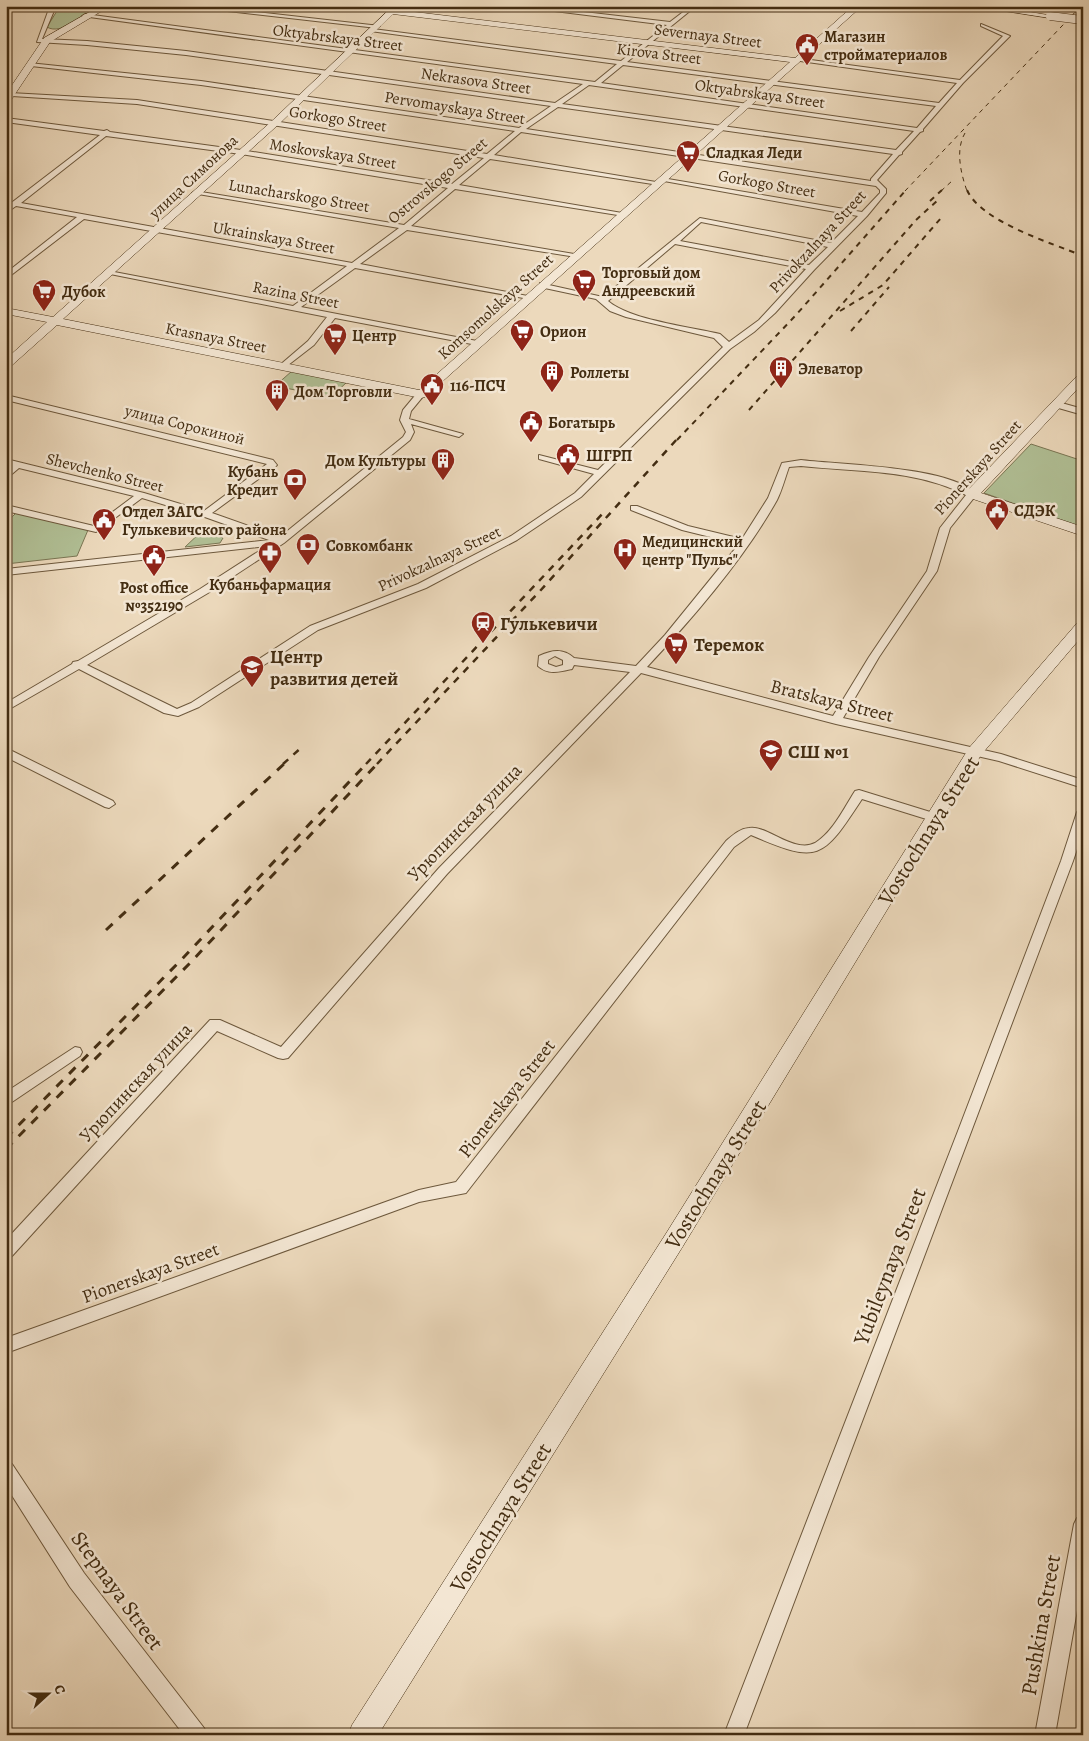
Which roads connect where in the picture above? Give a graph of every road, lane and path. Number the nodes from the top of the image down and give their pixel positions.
1 (15, 6) edge
2 (53, 6) edge
3 (106, 6) edge
4 (186, 6) edge
5 (516, 6) edge
6 (676, 6) edge
7 (858, 6) edge
8 (976, 6) edge
9 (6, 7) edge
10 (692, 7) edge
11 (395, 9) edge
12 (85, 16) junction
13 (1082, 20) edge
14 (671, 24) junction
15 (983, 25) dead end
16 (375, 28) junction
17 (47, 40) junction
18 (650, 42) junction
19 (350, 52) junction
20 (796, 60) junction
21 (625, 63) junction
22 (30, 64) junction
23 (326, 74) junction
24 (772, 82) junction
25 (961, 82) junction
26 (588, 83) junction
27 (596, 84) junction
28 (12, 94) junction
29 (302, 97) junction
30 (6, 101) edge
31 (558, 105) junction
32 (746, 105) junction
33 (942, 105) junction
34 (6, 120) edge
35 (276, 122) junction
36 (720, 129) junction
37 (921, 130) junction
38 (520, 131) junction
39 (108, 132) junction
40 (240, 152) junction
41 (900, 153) junction
42 (688, 155) junction
43 (488, 156) junction
44 (662, 181) junction
45 (875, 184) junction
46 (454, 186) junction
47 (195, 193) junction
48 (14, 204) junction
49 (6, 211) edge
50 (624, 214) junction
51 (865, 215) junction
52 (82, 217) junction
53 (407, 226) junction
54 (157, 230) junction
55 (675, 242) junction
56 (834, 246) junction
57 (576, 255) junction
58 (355, 266) junction
59 (811, 268) junction
60 (109, 273) junction
61 (6, 278) edge
62 (543, 285) junction
63 (530, 297) junction
64 (604, 300) junction
65 (296, 308) junction
66 (6, 311) edge
67 (332, 315) junction
68 (54, 320) junction
69 (477, 343) junction
70 (725, 344) junction
71 (6, 365) edge
72 (283, 367) junction
73 (1083, 376) edge
74 (420, 394) junction
75 (6, 397) edge
76 (1058, 405) junction
77 (1083, 412) edge
78 (404, 420) junction
79 (459, 434) dead end
80 (542, 456) dead end
81 (6, 462) edge
82 (17, 465) junction
83 (599, 472) junction
84 (6, 476) edge
85 (972, 494) junction
86 (141, 495) junction
87 (6, 508) edge
88 (634, 508) dead end
89 (204, 514) junction
90 (1083, 532) edge
91 (280, 541) junction
92 (745, 543) junction
93 (6, 572) edge
94 (1083, 624) edge
95 (570, 661) dead end
96 (77, 664) junction
97 (637, 670) junction
98 (6, 708) edge
99 (836, 720) junction
100 (6, 752) edge
101 (975, 752) junction
102 (1083, 784) edge
103 (109, 804) dead end
104 (1083, 812) edge
105 (936, 818) junction
106 (75, 1052) dead end
107 (6, 1100) edge
108 (6, 1251) edge
109 (6, 1346) edge
110 (6, 1470) edge
111 (1083, 1524) edge
112 (197, 1735) edge
113 (362, 1735) edge
114 (734, 1735) edge
115 (1045, 1735) edge

1 - 9 street
2 - 17 street
3 - 12 street
4 - 16 street, Kirova Street
5 - 14 street
6 - 10 street
7 - 20 street, Komsomolskaya Street
8 - 13 street, bridge
10 - 14 street
11 - 16 street, улица Симонова
11 - 18 street, Severnaya Street
12 - 17 street
12 - 19 street, Oktyabrskaya Street
14 - 18 street
15 - 25 street, Privokzalnaya Street
16 - 19 street, улица Симонова
16 - 21 street, Kirova Street
17 - 22 street
17 - 23 street, Nekrasova Street
18 - 20 street, Severnaya Street
18 - 21 street
19 - 23 street, улица Симонова
19 - 26 street, Oktyabrskaya Street
20 - 24 street, Komsomolskaya Street
20 - 25 street, Severnaya Street
21 - 24 street, Kirova Street
21 - 27 street
22 - 28 street
22 - 29 street, Pervomayskaya Street
23 - 29 street, улица Симонова
23 - 31 street, Nekrasova Street
24 - 32 street, Komsomolskaya Street
24 - 33 street, Kirova Street
25 - 33 street, Privokzalnaya Street
26 - 27 street
26 - 31 street, Ostrovskogo Street
27 - 32 street, Oktyabrskaya Street
28 - 30 street
28 - 35 street, Gorkogo Street
29 - 35 street, улица Симонова
29 - 38 street, Pervomayskaya Street
31 - 36 street, Nekrasova Street
31 - 38 street, Ostrovskogo Street
32 - 36 street, Komsomolskaya Street
32 - 37 street, Oktyabrskaya Street
33 - 37 street, Privokzalnaya Street
34 - 39 street, Moskovskaya Street
35 - 40 street, улица Симонова
35 - 43 street, Gorkogo Street
36 - 41 street, Nekrasova Street
36 - 42 street, Komsomolskaya Street
37 - 41 street, Privokzalnaya Street
38 - 42 street, Pervomayskaya Street
38 - 43 street, Ostrovskogo Street
39 - 40 street, Moskovskaya Street
39 - 48 street
40 - 46 street, Moskovskaya Street
40 - 47 street, улица Симонова
41 - 45 street, Privokzalnaya Street
42 - 44 street, Komsomolskaya Street
42 - 45 street, Pervomayskaya Street
43 - 44 street, Gorkogo Street
43 - 46 street, Ostrovskogo Street
44 - 50 street, Komsomolskaya Street
44 - 51 street, Gorkogo Street
45 - 51 street, Privokzalnaya Street
46 - 50 street, Moskovskaya Street
46 - 53 street, Ostrovskogo Street
47 - 53 street, Lunacharskogo Street
47 - 54 street, улица Симонова
48 - 49 street
48 - 52 street, Ukrainskaya Street
50 - 57 street, Komsomolskaya Street
51 - 56 street, Privokzalnaya Street
52 - 54 street, Ukrainskaya Street
52 - 61 street
53 - 57 street, Lunacharskogo Street
53 - 58 street, Ostrovskogo Street
54 - 58 street, Ukrainskaya Street
54 - 60 street, улица Симонова
55 - 56 street
55 - 59 street
55 - 64 street
56 - 59 street, Privokzalnaya Street
57 - 62 street, Komsomolskaya Street
58 - 63 street, Ukrainskaya Street
58 - 65 street, Ostrovskogo Street
59 - 70 street, Privokzalnaya Street
60 - 65 street, Razina Street
60 - 68 street, улица Симонова
62 - 63 street, Komsomolskaya Street
62 - 64 street
63 - 69 street, Komsomolskaya Street
64 - 70 street
65 - 67 street, Razina Street
66 - 68 street, Krasnaya Street
67 - 69 street, Razina Street
67 - 72 street
68 - 71 street, улица Симонова
68 - 72 street, Krasnaya Street
69 - 74 street, Komsomolskaya Street
70 - 83 street, Privokzalnaya Street
72 - 74 street, Krasnaya Street
73 - 76 street, Pionerskaya Street
74 - 78 street, Komsomolskaya Street
75 - 89 street, улица Сорокиной
76 - 77 street
76 - 85 street, Pionerskaya Street
78 - 79 street
78 - 91 street, Komsomolskaya Street
80 - 83 street
81 - 82 street, Shevchenko Street
82 - 84 street
82 - 86 street, Shevchenko Street
83 - 96 street, Privokzalnaya Street
85 - 90 street
85 - 92 street, Урюпинская улица
85 - 99 street, Pionerskaya Street
86 - 87 street
86 - 89 street, Shevchenko Street
88 - 92 street
89 - 91 street, Shevchenko Street
91 - 93 street
91 - 96 street, Komsomolskaya Street
92 - 97 street, Урюпинская улица
94 - 101 street, Vostochnaya Street
95 - 97 street, Bratskaya Street
96 - 98 street, Komsomolskaya Street
97 - 99 street, Bratskaya Street
97 - 108 street, Урюпинская улица
99 - 101 street, Bratskaya Street
100 - 103 street
101 - 102 street, Bratskaya Street
101 - 105 street, Vostochnaya Street
104 - 114 street, Yubileynaya Street
105 - 109 street, Pionerskaya Street
105 - 113 street, Vostochnaya Street
106 - 107 street
110 - 112 street, Stepnaya Street
111 - 115 street, Pushkina Street

